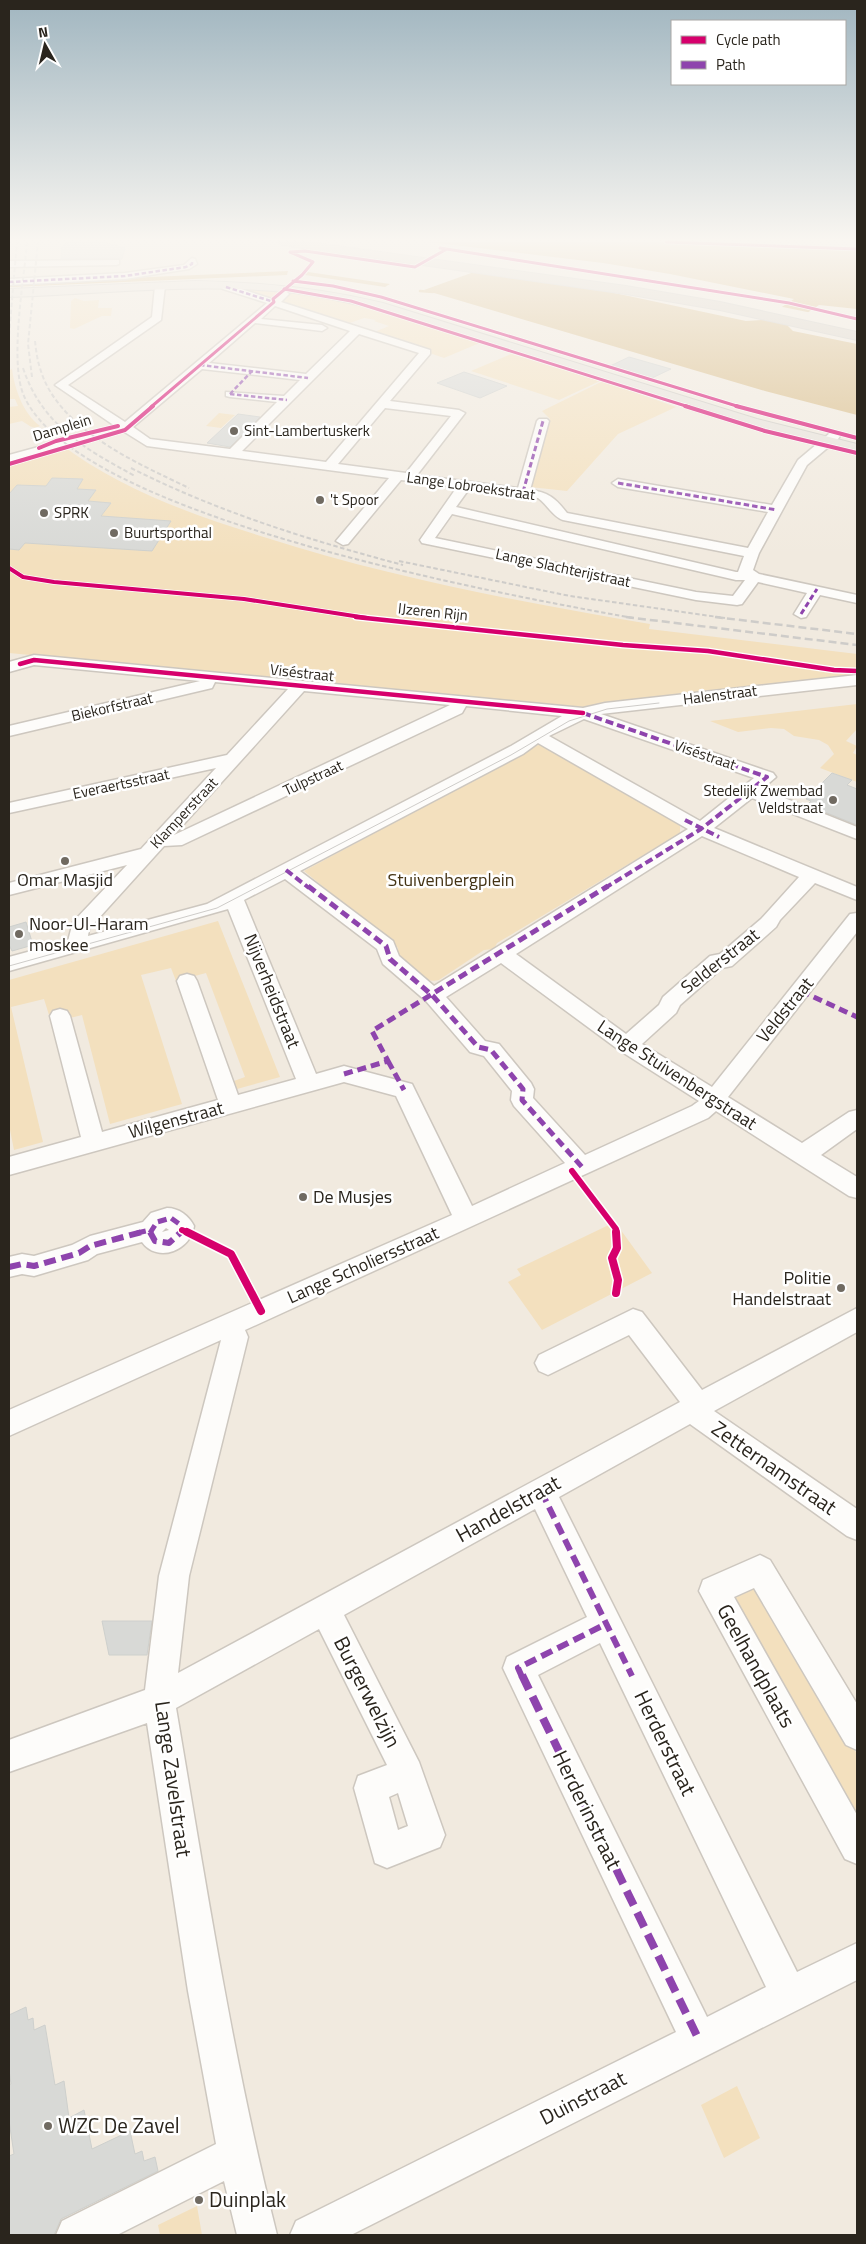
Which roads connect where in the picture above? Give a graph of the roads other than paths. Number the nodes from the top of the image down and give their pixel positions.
1 (116, 347) edge
2 (222, 347) edge
3 (340, 347) edge
4 (410, 347) edge
5 (510, 347) edge
6 (525, 347) edge
7 (200, 365) junction
8 (252, 371) junction
9 (308, 378) junction
10 (287, 400) junction
11 (384, 404) junction
12 (543, 421) dead end
13 (126, 427) junction
14 (831, 439) junction
15 (857, 442) edge
16 (857, 448) edge
17 (233, 453) junction
18 (9, 459) edge
19 (329, 467) junction
20 (404, 476) junction
21 (618, 483) dead end
22 (465, 484) junction
23 (522, 492) junction
24 (448, 509) junction
25 (777, 510) junction
26 (343, 541) dead end
27 (752, 554) junction
28 (649, 556) junction
29 (752, 576) junction
30 (626, 582) junction
31 (817, 590) junction
32 (857, 599) edge
33 (801, 614) dead end
34 (14, 665) edge
35 (210, 677) junction
36 (857, 680) edge
37 (300, 686) junction
38 (460, 702) junction
39 (583, 713) junction
40 (9, 731) edge
41 (537, 736) junction
42 (234, 759) junction
43 (751, 791) junction
44 (9, 808) edge
45 (702, 829) junction
46 (857, 833) edge
47 (159, 840) junction
48 (145, 854) junction
49 (286, 870) junction
50 (812, 875) junction
51 (9, 889) edge
52 (857, 894) edge
53 (233, 898) junction
54 (857, 919) edge
55 (77, 946) junction
56 (501, 953) junction
57 (9, 964) edge
58 (187, 981) dead end
59 (433, 996) junction
60 (60, 1016) dead end
61 (627, 1045) junction
62 (310, 1084) junction
63 (713, 1101) junction
64 (231, 1105) junction
65 (857, 1118) edge
66 (94, 1142) junction
67 (803, 1155) junction
68 (9, 1166) edge
69 (582, 1167) junction
70 (857, 1189) edge
71 (466, 1219) junction
72 (150, 1230) dead end
73 (9, 1267) edge
74 (857, 1319) edge
75 (229, 1325) junction
76 (548, 1363) dead end
77 (694, 1407) junction
78 (9, 1423) edge
79 (541, 1491) junction
80 (857, 1526) edge
81 (325, 1610) junction
82 (606, 1624) junction
83 (159, 1700) junction
84 (857, 1734) edge
85 (9, 1756) edge
86 (408, 1774) dead end
87 (857, 1847) edge
88 (857, 1961) edge
89 (789, 1995) junction
90 (699, 2040) junction
91 (237, 2154) junction
92 (76, 2235) edge
93 (257, 2235) edge
94 (310, 2235) edge

1 - 13 street, Lange Lobroekstraat
2 - 7 street
3 - 9 street
4 - 11 street
5 - 14 main road
6 - 14 main road
7 - 8 street
7 - 13 street
8 - 9 street
8 - 10 street
9 - 10 street
10 - 17 street
11 - 19 street
11 - 20 street
12 - 23 street
13 - 17 street, Lange Lobroekstraat
13 - 18 street, Damplein
14 - 15 main road
14 - 16 main road
14 - 25 street
17 - 19 street, Lange Lobroekstraat
19 - 20 street, Lange Lobroekstraat
20 - 22 street, Lange Lobroekstraat
20 - 26 street
21 - 25 street
22 - 23 street, Lange Lobroekstraat
22 - 24 street, Lange Slachterijstraat
23 - 27 street, Lange Lobroekstraat
24 - 28 street
24 - 30 street, Lange Slachterijstraat
25 - 27 street
27 - 29 street
28 - 29 street
28 - 30 street
29 - 30 street, Lange Slachterijstraat
29 - 31 street
31 - 32 street
31 - 33 street
34 - 35 street, Viséstraat
35 - 37 street, Viséstraat
35 - 40 street, Biekorfstraat
36 - 39 street, Halenstraat
37 - 38 street, Viséstraat
37 - 42 street, Klamperstraat
38 - 39 street, Viséstraat
38 - 47 street, Tulpstraat
39 - 41 street
39 - 43 street, Viséstraat
41 - 45 street
41 - 49 street
42 - 44 street, Everaertsstraat
42 - 47 street, Klamperstraat
43 - 45 street
43 - 46 street
45 - 50 street
45 - 56 street
47 - 48 street, Klamperstraat
48 - 51 street
48 - 55 street, Klamperstraat
49 - 53 street
49 - 59 street
50 - 52 street
50 - 61 street, Selderstraat
53 - 55 street
53 - 62 street, Nijverheidstraat
54 - 63 street, Veldstraat
55 - 57 street
56 - 59 street
56 - 61 street, Lange Stuivenbergstraat
58 - 64 street
59 - 69 street
60 - 66 street
61 - 63 street, Lange Stuivenbergstraat
62 - 64 street, Wilgenstraat
62 - 71 street, Wilgenstraat
63 - 67 street, Lange Stuivenbergstraat
63 - 69 street, Lange Scholiersstraat
64 - 66 street, Wilgenstraat
65 - 67 street
66 - 68 street, Wilgenstraat
67 - 70 street, Lange Stuivenbergstraat
69 - 71 street, Lange Scholiersstraat
71 - 75 street, Lange Scholiersstraat
72 - 73 street
74 - 77 street, Handelstraat
75 - 78 street, Lange Scholiersstraat
75 - 83 street, Lange Zavelstraat
76 - 77 street, Zetternamstraat
77 - 79 street, Handelstraat
77 - 80 street, Zetternamstraat
79 - 81 street, Handelstraat
79 - 82 street, Herderstraat
81 - 83 street, Handelstraat
81 - 86 street, Burgerwelzijn
82 - 89 street, Herderstraat
82 - 90 street, Herderinstraat
83 - 85 street, Handelstraat
83 - 91 street, Lange Zavelstraat
84 - 87 street, Geelhandplaats
88 - 89 street, Duinstraat
89 - 90 street, Duinstraat
90 - 94 street, Duinstraat
91 - 92 street
91 - 93 street, Lange Zavelstraat

